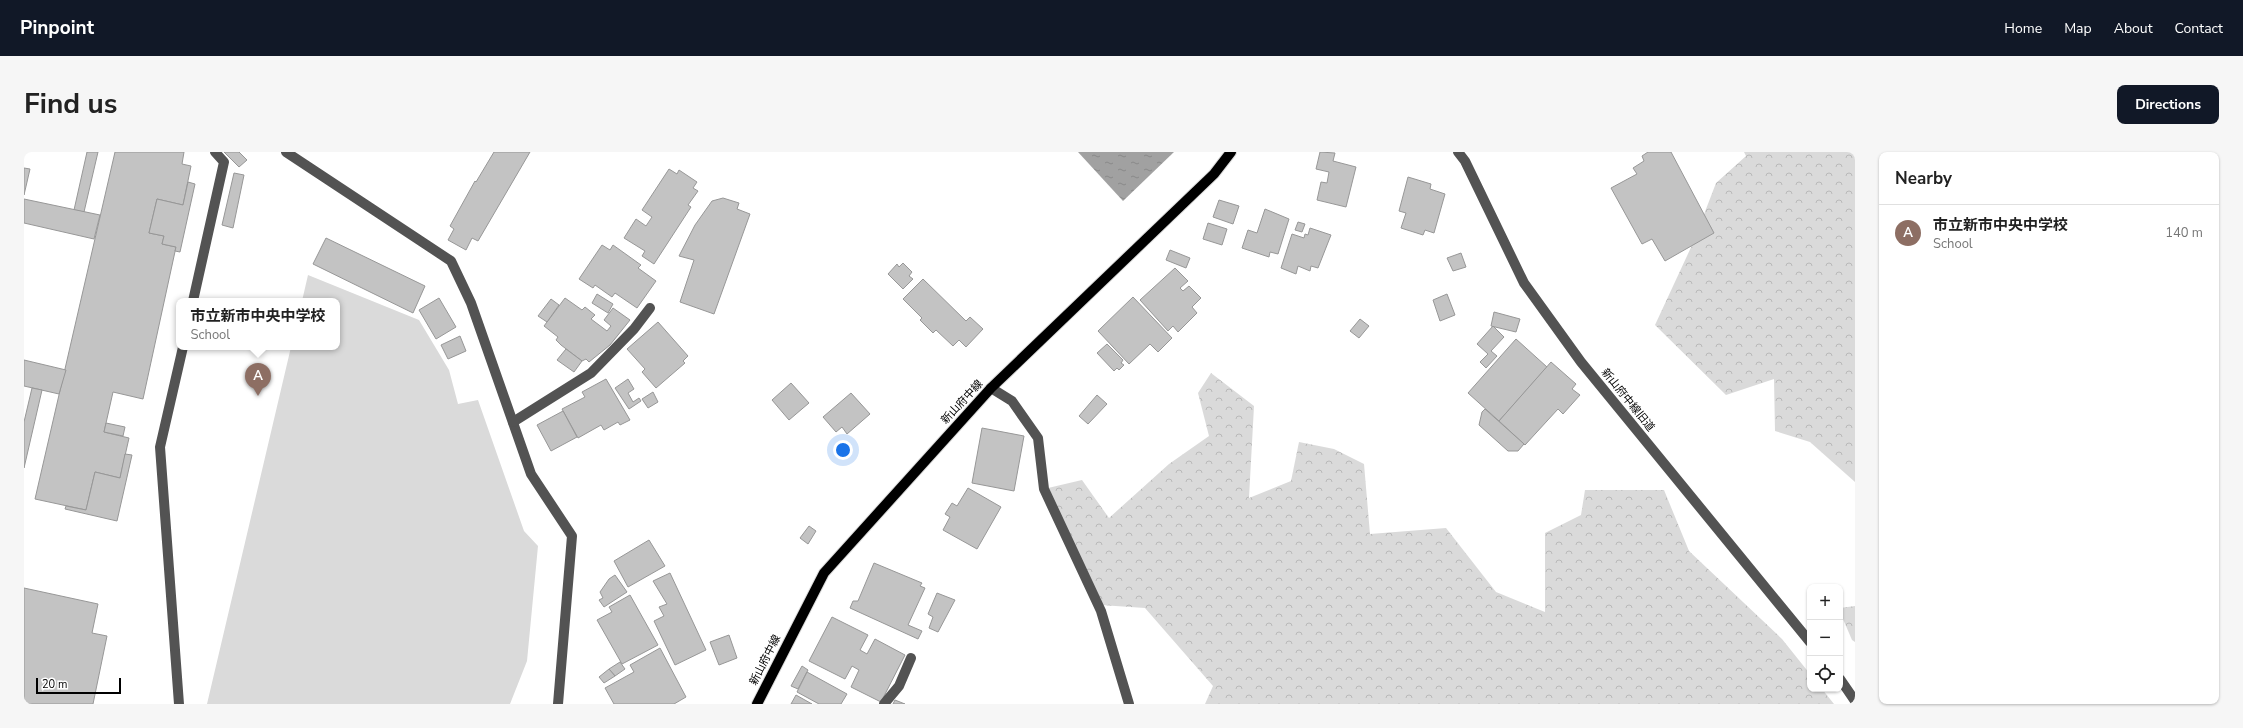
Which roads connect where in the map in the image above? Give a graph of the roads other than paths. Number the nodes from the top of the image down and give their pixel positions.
1 (215, 152) edge
2 (286, 152) edge
3 (1231, 152) edge
4 (1458, 152) edge
5 (194, 298) edge
6 (650, 308) dead end
7 (182, 350) edge
8 (991, 388) junction
9 (513, 422) junction
10 (1807, 638) edge
11 (911, 658) dead end
12 (1843, 683) edge
13 (1855, 701) edge
14 (180, 704) edge
15 (558, 704) edge
16 (757, 704) edge
17 (884, 704) edge
18 (1128, 704) edge

1 - 5 street
2 - 9 street
3 - 8 main road, 新山府中線
4 - 10 street, 新山府中線旧道
6 - 9 street
7 - 14 street
8 - 16 main road, 新山府中線
8 - 18 street
9 - 15 street
11 - 17 street
12 - 13 street

